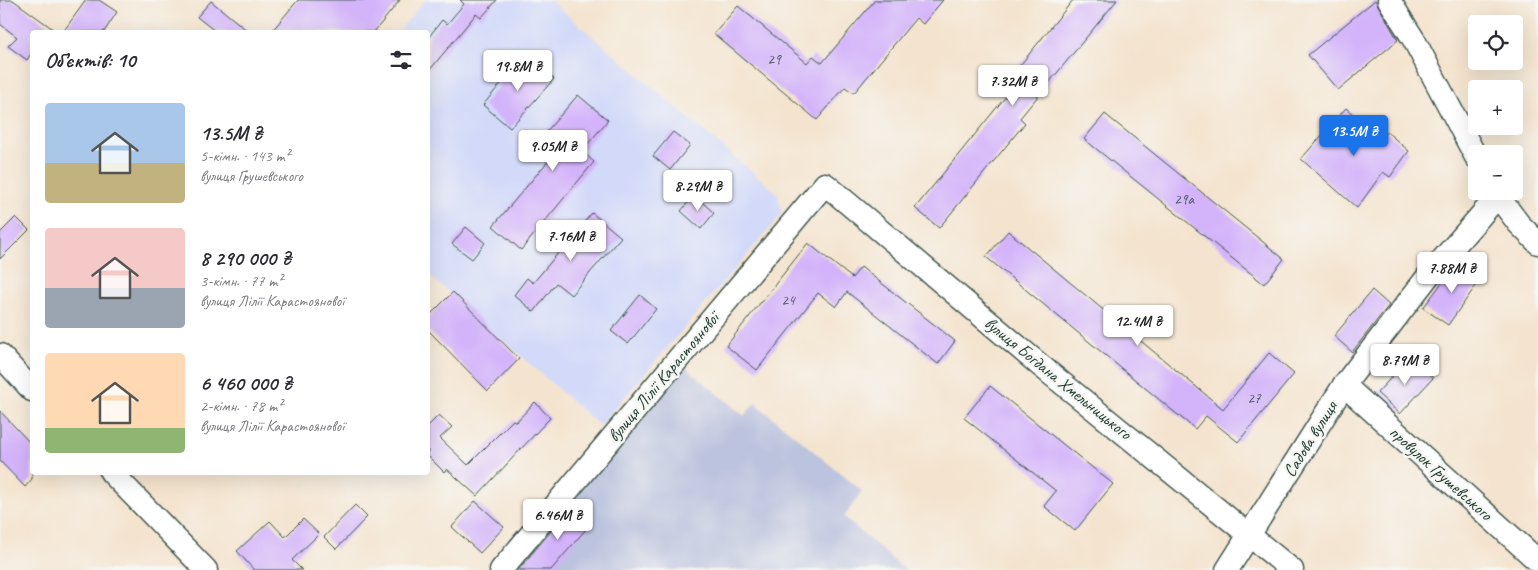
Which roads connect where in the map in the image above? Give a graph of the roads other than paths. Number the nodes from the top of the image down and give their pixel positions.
1 (1389, 0) edge
2 (1470, 145) edge
3 (825, 184) joint
4 (1491, 200) edge
5 (1501, 200) edge
6 (1538, 243) edge
7 (0, 355) edge
8 (1344, 385) junction
9 (30, 388) edge
10 (114, 475) edge
11 (1250, 535) junction
12 (1538, 561) edge
13 (206, 570) edge
14 (501, 570) edge
15 (1227, 570) edge
16 (1292, 570) edge

1 - 2 street
3 - 11 street, вулиця Богдана Хмельницького
3 - 14 street, вулиця Лілії Карастоянової
4 - 8 street, Садова вулиця
5 - 6 street
7 - 9 street
8 - 11 street, Садова вулиця
8 - 12 street, провулок Грушевського
10 - 13 street
11 - 15 street, Садова вулиця
11 - 16 street, вулиця Богдана Хмельницького

